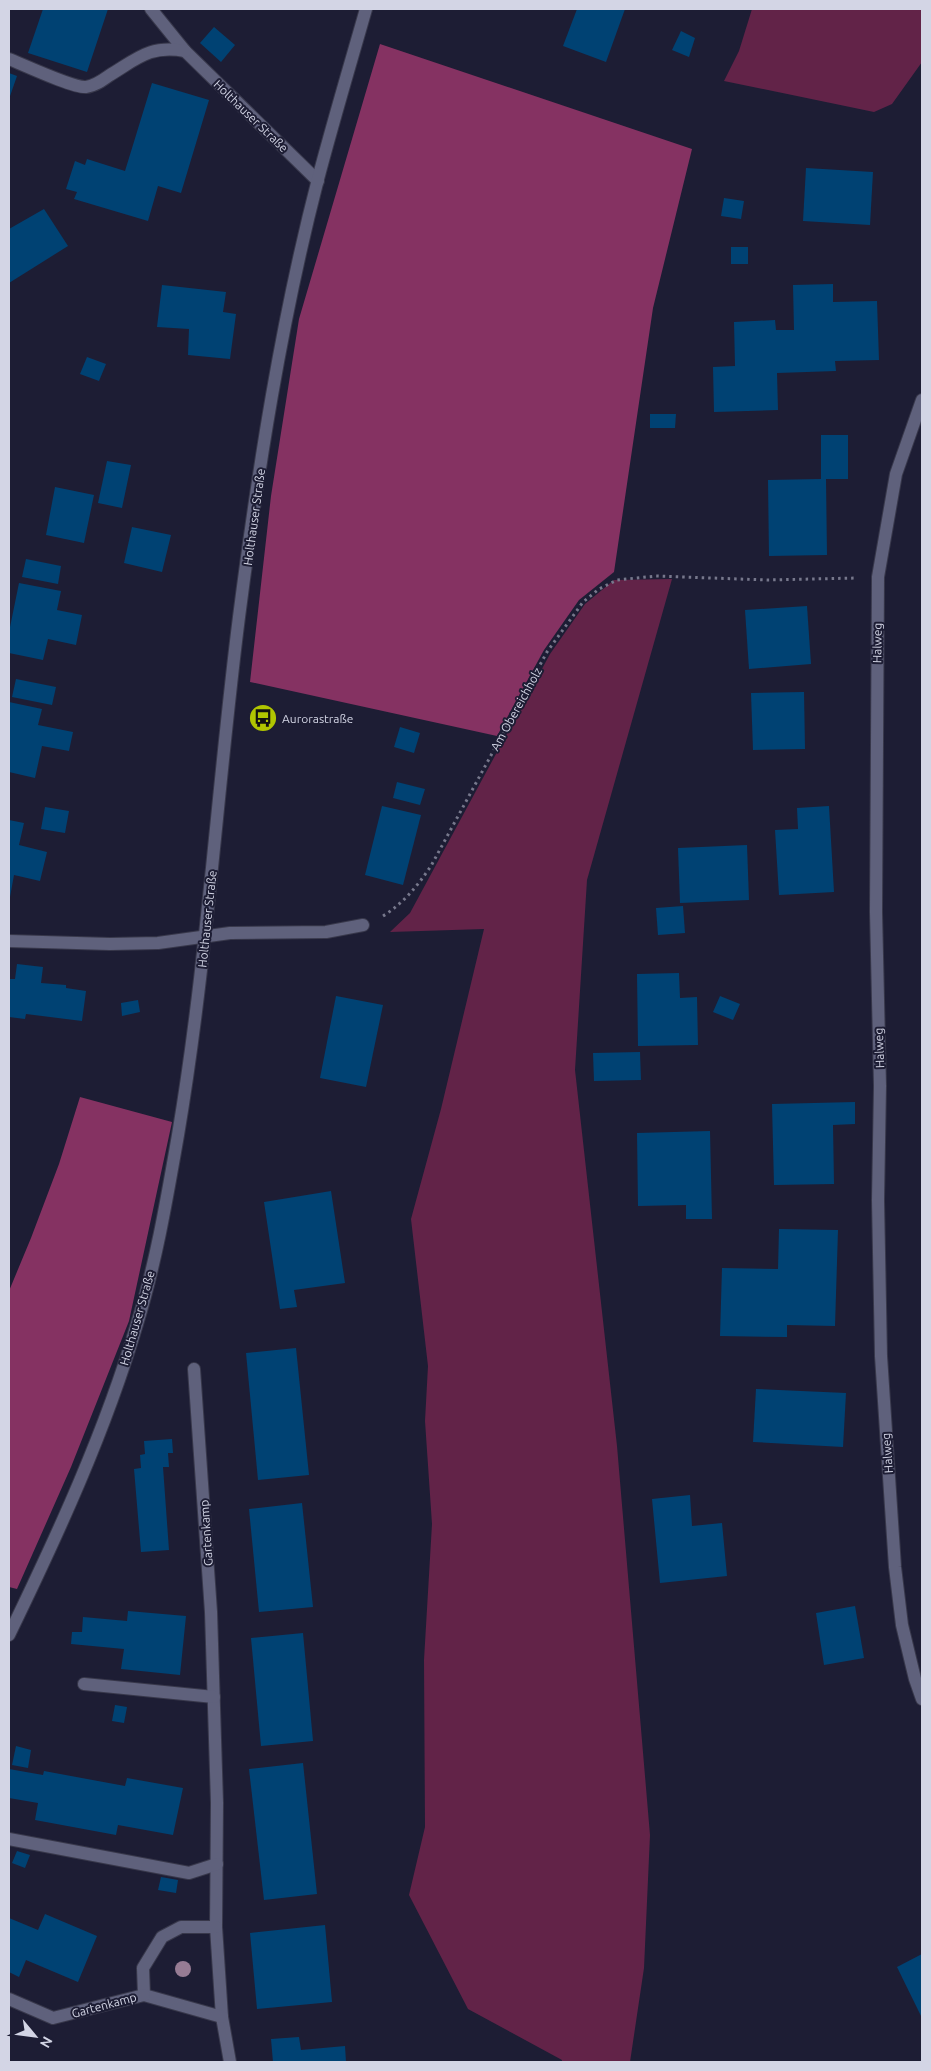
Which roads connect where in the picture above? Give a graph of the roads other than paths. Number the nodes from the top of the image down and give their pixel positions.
1 (151, 9) edge
2 (366, 9) edge
3 (185, 51) junction
4 (9, 59) edge
5 (318, 181) junction
6 (922, 400) edge
7 (363, 925) road end
8 (205, 937) junction
9 (9, 941) edge
10 (194, 1369) dead end
11 (9, 1635) edge
12 (84, 1684) dead end
13 (214, 1697) junction
14 (922, 1699) edge
15 (9, 1839) edge
16 (217, 1864) junction
17 (216, 1927) junction
18 (144, 1995) junction
19 (9, 1999) edge
20 (222, 2017) junction
21 (230, 2062) edge

1 - 3 street, Holthauser Straße
2 - 5 street, Holthauser Straße
3 - 4 street
3 - 5 street, Holthauser Straße
5 - 8 street, Holthauser Straße
6 - 14 street, Halweg
7 - 8 street
8 - 9 street
8 - 11 street, Holthauser Straße
10 - 13 street, Gartenkamp
12 - 13 street
13 - 16 street, Gartenkamp
15 - 16 street
16 - 17 street, Gartenkamp
17 - 18 street, Gartenkamp
17 - 20 street, Gartenkamp
18 - 19 street, Gartenkamp
18 - 20 street, Gartenkamp
20 - 21 street, Gartenkamp

